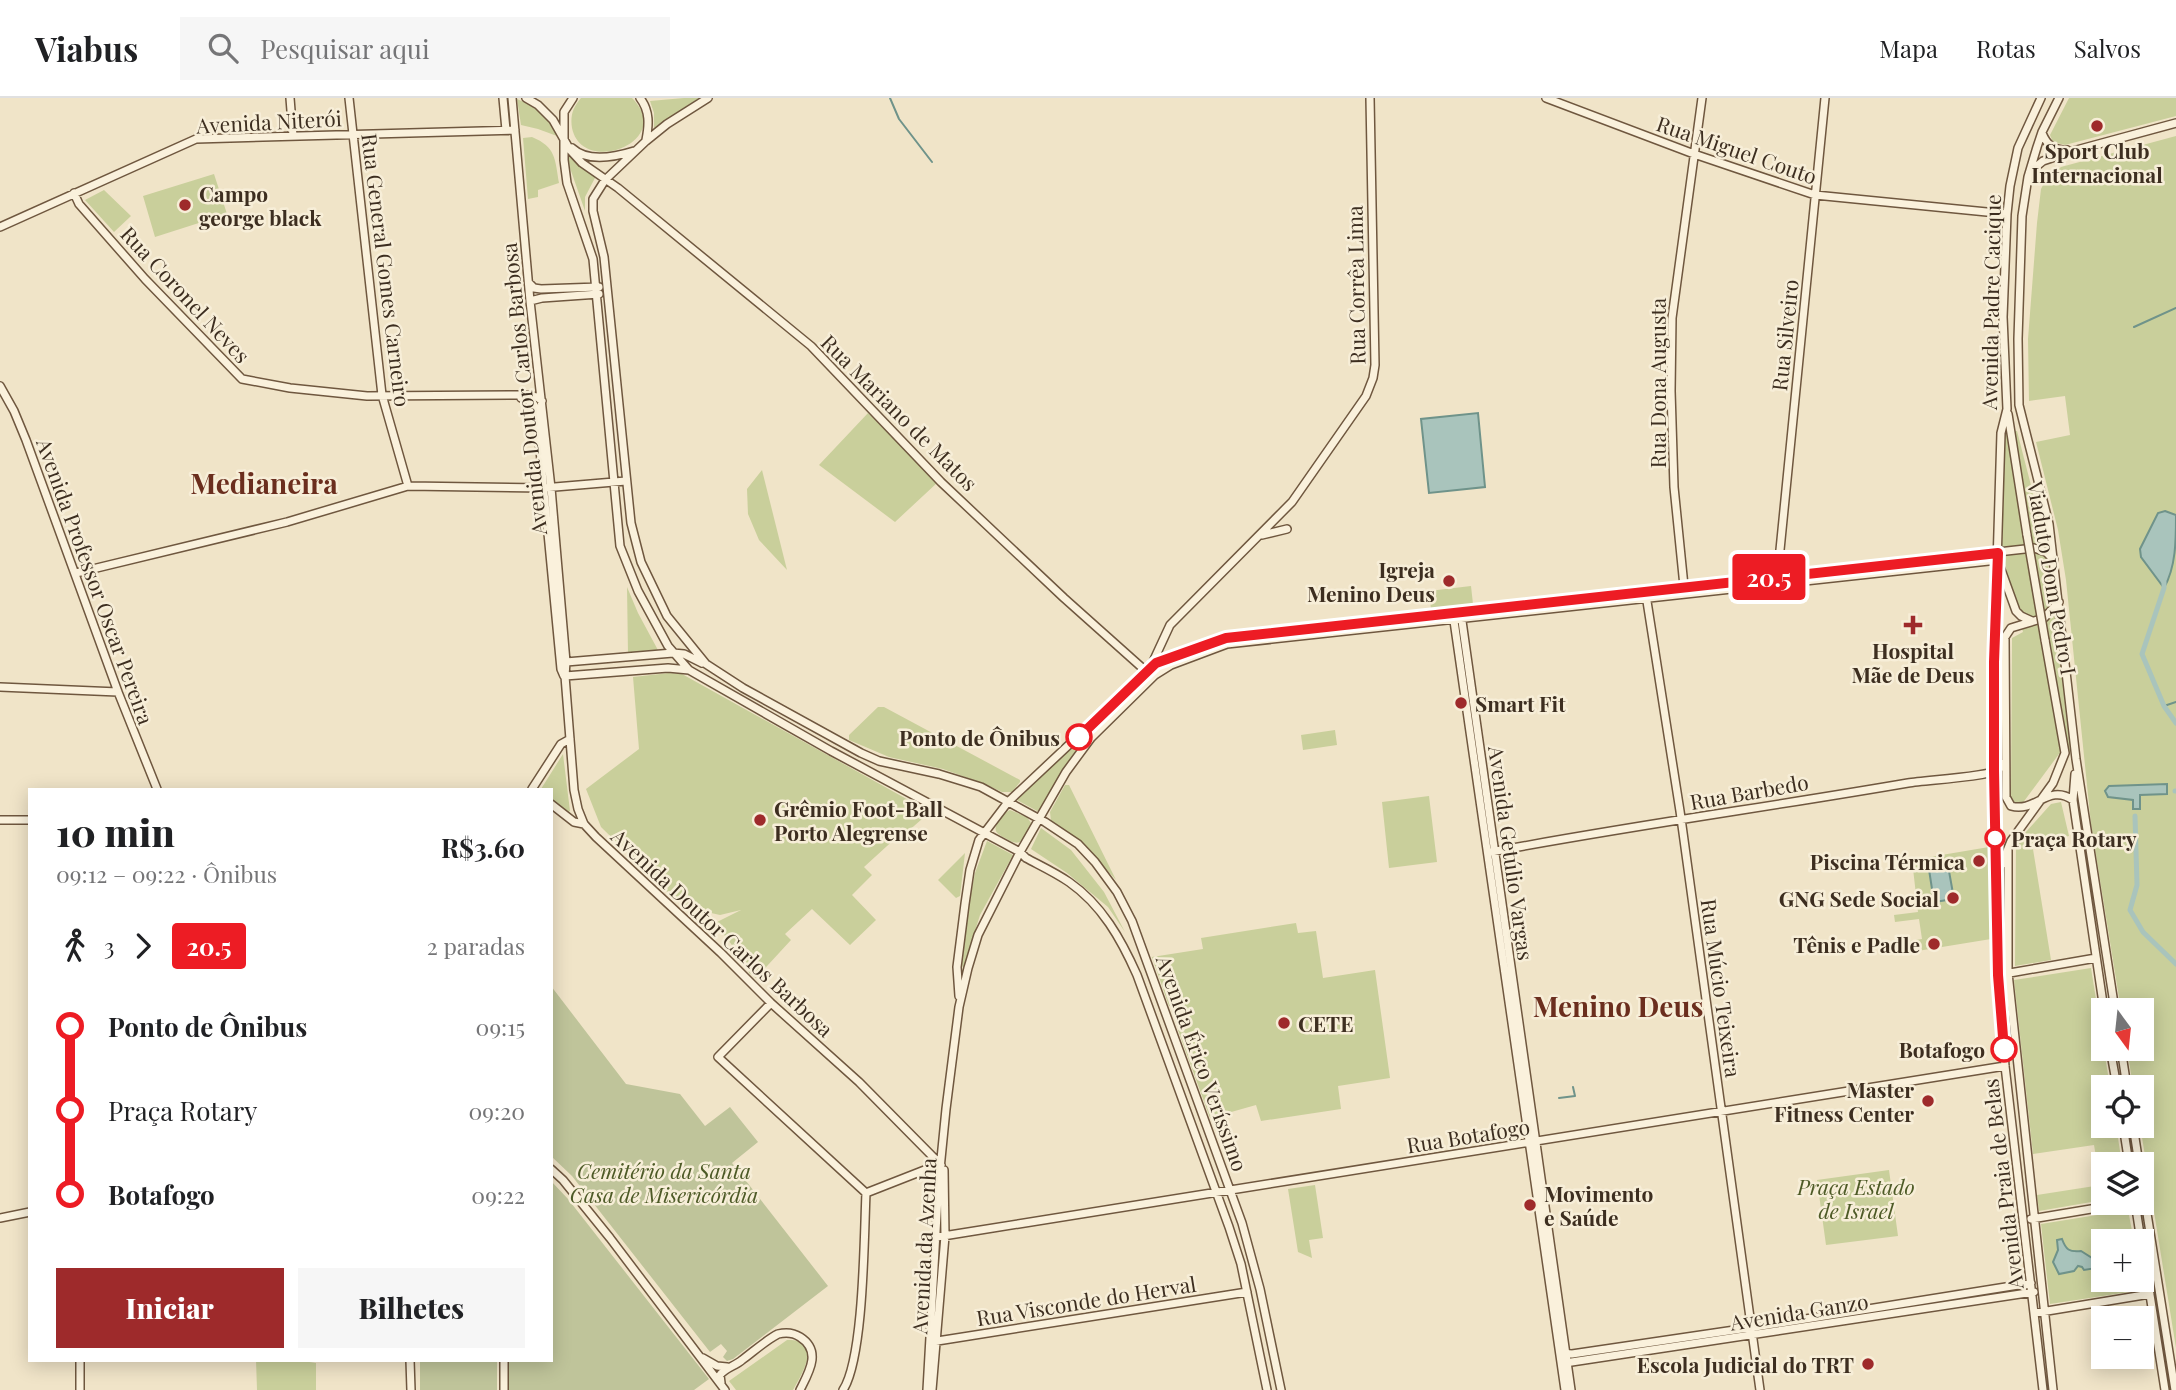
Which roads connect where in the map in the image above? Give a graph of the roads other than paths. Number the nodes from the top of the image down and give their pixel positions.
1 (290, 98) edge
2 (349, 98) edge
3 (503, 98) edge
4 (512, 98) edge
5 (526, 98) edge
6 (573, 98) edge
7 (640, 98) edge
8 (708, 98) edge
9 (1370, 98) edge
10 (1546, 98) edge
11 (1702, 98) edge
12 (1825, 98) edge
13 (2041, 98) edge
14 (2059, 98) edge
15 (2176, 123) edge
16 (506, 130) junction
17 (515, 130) junction
18 (2042, 132) junction
19 (353, 134) junction
20 (293, 136) junction
21 (564, 140) junction
22 (646, 141) junction
23 (636, 151) junction
24 (2073, 151) junction
25 (1694, 154) junction
26 (616, 169) junction
27 (2028, 177) junction
28 (605, 180) junction
29 (618, 188) junction
30 (74, 193) junction
31 (1815, 195) junction
32 (593, 199) junction
33 (2007, 214) junction
34 (0, 227) edge
35 (529, 283) junction
36 (595, 290) junction
37 (607, 292) junction
38 (530, 301) junction
39 (0, 386) edge
40 (382, 395) junction
41 (514, 395) junction
42 (542, 401) junction
43 (2007, 410) junction
44 (626, 481) junction
45 (614, 482) junction
46 (408, 486) junction
47 (547, 488) junction
48 (1287, 529) dead end
49 (1256, 540) junction
50 (1998, 557) junction
51 (2054, 560) junction
52 (76, 573) junction
53 (1777, 580) junction
54 (1684, 586) junction
55 (1646, 594) junction
56 (2059, 601) junction
57 (1457, 615) junction
58 (2034, 621) junction
59 (1367, 622) junction
60 (1344, 624) junction
61 (1296, 629) junction
62 (1355, 629) junction
63 (1278, 637) junction
64 (673, 653) junction
65 (566, 662) junction
66 (706, 664) junction
67 (689, 670) junction
68 (1148, 673) junction
69 (565, 676) junction
70 (1143, 686) junction
71 (0, 687) edge
72 (118, 692) junction
73 (570, 739) junction
74 (2076, 759) junction
75 (2005, 762) junction
76 (1994, 771) junction
77 (157, 788) edge
78 (533, 788) edge
79 (2073, 800) junction
80 (2039, 801) junction
81 (1008, 802) junction
82 (553, 806) edge
83 (0, 820) edge
84 (28, 820) edge
85 (1039, 820) junction
86 (1681, 821) junction
87 (584, 824) junction
88 (982, 836) junction
89 (2008, 850) junction
90 (1020, 852) junction
91 (1492, 854) junction
92 (1996, 880) junction
93 (2096, 958) junction
94 (2008, 973) junction
95 (1998, 975) junction
96 (2102, 998) edge
97 (2113, 998) edge
98 (771, 1003) junction
99 (959, 1007) junction
100 (2005, 1066) junction
101 (1722, 1112) junction
102 (1532, 1143) junction
103 (942, 1168) junction
104 (553, 1171) edge
105 (1231, 1191) junction
106 (866, 1193) junction
107 (1217, 1193) junction
108 (2091, 1209) edge
109 (28, 1212) edge
110 (2146, 1215) edge
111 (0, 1218) edge
112 (2034, 1219) junction
113 (2023, 1220) junction
114 (941, 1237) junction
115 (2031, 1283) junction
116 (2043, 1291) junction
117 (1247, 1292) junction
118 (2033, 1292) junction
119 (1968, 1293) junction
120 (2150, 1294) joint
121 (1970, 1302) junction
122 (2045, 1312) junction
123 (2035, 1313) junction
124 (1752, 1332) junction
125 (933, 1342) junction
126 (1660, 1345) junction
127 (1561, 1348) junction
128 (699, 1356) junction
129 (80, 1362) edge
130 (410, 1362) edge
131 (504, 1362) edge
132 (1564, 1363) junction
133 (730, 1367) junction
134 (723, 1388) edge
135 (80, 1390) edge
136 (411, 1390) edge
137 (504, 1390) edge
138 (800, 1390) edge
139 (843, 1390) edge
140 (930, 1390) edge
141 (1267, 1390) edge
142 (1281, 1390) edge
143 (1564, 1390) edge
144 (1570, 1390) edge
145 (1759, 1390) edge
146 (2043, 1390) edge
147 (2053, 1390) edge
148 (2165, 1390) edge
149 (2175, 1390) edge

1 - 20 main road
2 - 19 main road, Rua General Gomes Carneiro
3 - 16 main road
4 - 17 main road, Avenida Doutor Carlos Barbosa
5 - 21 main road, Rua Mariano de Matos
6 - 21 main road
7 - 22 main road
8 - 22 main road
9 - 49 main road, Rua Corrêa Lima
10 - 25 main road, Rua Miguel Couto
11 - 25 main road, Rua Dona Augusta
12 - 31 main road, Rua Silveiro
13 - 33 main road, Avenida Padre Cacique
14 - 18 main road, Avenida Padre Cacique
15 - 24 main road
16 - 17 main road, Avenida Niterói
16 - 19 main road, Avenida Niterói
17 - 35 main road, Avenida Doutor Carlos Barbosa
18 - 24 main road
18 - 27 main road, Avenida Padre Cacique
19 - 20 main road, Avenida Niterói
19 - 40 main road, Rua General Gomes Carneiro
20 - 30 main road, Avenida Niterói
21 - 23 main road
21 - 28 main road, Rua Mariano de Matos
21 - 36 main road
22 - 23 main road
23 - 26 main road
24 - 27 main road
25 - 31 main road, Rua Miguel Couto
25 - 54 main road, Rua Dona Augusta
26 - 28 main road
26 - 29 main road
27 - 51 main road, Avenida Padre Cacique
28 - 29 main road, Rua Mariano de Matos
28 - 32 main road
29 - 32 main road
29 - 68 main road, Rua Mariano de Matos
30 - 34 main road, Avenida Niterói
30 - 40 main road, Rua Coronel Neves
31 - 33 main road, Rua Miguel Couto
31 - 53 main road, Rua Silveiro
32 - 37 main road
33 - 43 main road, Avenida Padre Cacique
35 - 36 main road
35 - 38 main road, Avenida Doutor Carlos Barbosa
36 - 37 main road
36 - 38 main road
36 - 45 main road
37 - 44 main road
38 - 42 main road, Avenida Doutor Carlos Barbosa
39 - 52 main road, Avenida Professor Oscar Pereira
40 - 41 main road, Rua Coronel Neves
40 - 46 main road, Rua General Gomes Carneiro
41 - 42 main road, Rua Coronel Neves
41 - 47 main road, Avenida Doutor Carlos Barbosa
42 - 47 main road, Avenida Doutor Carlos Barbosa
43 - 50 main road, Avenida Padre Cacique
43 - 80 main road, Viaduto Dom Pedro I, bridge
44 - 45 main road
44 - 66 main road
45 - 47 main road
45 - 64 main road
46 - 47 main road
46 - 52 main road
47 - 65 main road, Avenida Doutor Carlos Barbosa
47 - 69 main road, Avenida Doutor Carlos Barbosa
48 - 49 main road
49 - 68 main road, Rua Corrêa Lima
50 - 51 main road
50 - 53 main road
50 - 58 main road
50 - 76 main road, Avenida Praia de Belas
51 - 56 main road, Avenida Padre Cacique
52 - 72 main road, Avenida Professor Oscar Pereira
53 - 54 main road
53 - 55 main road
54 - 55 main road
55 - 57 main road
55 - 86 main road, Rua Múcio Teixeira
56 - 58 main road
56 - 74 main road, Avenida Padre Cacique
57 - 59 main road
57 - 62 main road, Avenida da Azenha
57 - 91 main road, Avenida Getúlio Vargas
58 - 75 main road
59 - 60 main road
59 - 62 main road
60 - 61 main road
60 - 62 main road
61 - 63 main road
61 - 68 main road
62 - 63 main road, Avenida da Azenha
63 - 70 main road, Avenida da Azenha
64 - 65 main road
64 - 66 main road
64 - 67 main road
65 - 69 main road, Avenida Doutor Carlos Barbosa
66 - 81 main road, Avenida Érico Veríssimo
67 - 69 main road
67 - 88 main road, Avenida Érico Veríssimo
68 - 70 main road, Rua Corrêa Lima
68 - 81 main road
69 - 73 main road, Avenida Doutor Carlos Barbosa
70 - 85 main road, Avenida da Azenha
71 - 72 main road
72 - 77 main road, Avenida Professor Oscar Pereira
73 - 78 main road
73 - 87 main road, Avenida Doutor Carlos Barbosa
74 - 79 main road
74 - 97 main road
75 - 76 main road
75 - 80 main road
76 - 86 main road, Rua Barbedo
76 - 92 main road, Avenida Praia de Belas
79 - 80 main road
79 - 93 main road
80 - 89 main road
81 - 85 main road, Avenida Érico Veríssimo
81 - 88 main road
82 - 87 main road
83 - 84 main road
85 - 90 main road, Avenida da Azenha
85 - 105 main road, Avenida Érico Veríssimo
86 - 91 main road, Rua Barbedo
86 - 101 main road, Rua Múcio Teixeira
87 - 98 main road, Avenida Doutor Carlos Barbosa
88 - 90 main road, Avenida Érico Veríssimo
88 - 99 main road, Avenida da Azenha
89 - 92 main road
89 - 94 main road, Avenida Praia de Belas
90 - 99 main road, Avenida da Azenha
90 - 107 main road, Avenida Érico Veríssimo
91 - 102 main road, Avenida Getúlio Vargas
92 - 95 main road, Avenida Praia de Belas
93 - 94 main road
93 - 96 main road
94 - 95 main road
94 - 112 main road, Avenida Praia de Belas
95 - 100 main road, Avenida Praia de Belas
98 - 103 main road, Avenida Doutor Carlos Barbosa
98 - 106 main road
99 - 103 main road, Avenida da Azenha
100 - 101 main road, Rua Botafogo
100 - 113 main road, Avenida Praia de Belas
101 - 102 main road, Rua Botafogo
101 - 124 main road, Rua Múcio Teixeira
102 - 105 main road, Rua Botafogo
102 - 127 main road, Avenida Getúlio Vargas
103 - 106 main road
103 - 114 main road, Avenida da Azenha
104 - 128 main road
105 - 107 main road, Rua Botafogo
105 - 142 main road, Avenida Érico Veríssimo
106 - 139 main road
107 - 114 main road, Rua Botafogo
107 - 117 main road, Avenida Érico Veríssimo
108 - 112 main road
109 - 111 main road
110 - 149 main road
112 - 113 main road
112 - 116 main road, Avenida Praia de Belas
113 - 115 main road, Avenida Praia de Belas
114 - 125 main road, Avenida da Azenha
115 - 118 main road, Avenida Praia de Belas
115 - 119 main road, Avenida Ganzo
116 - 118 main road, Avenida Ganzo
116 - 122 main road, Avenida Praia de Belas
117 - 125 main road, Rua Visconde do Herval
117 - 141 main road, Avenida Érico Veríssimo
118 - 121 main road, Avenida Ganzo
118 - 123 main road, Avenida Praia de Belas
119 - 121 main road
119 - 124 main road, Avenida Ganzo
120 - 122 main road
120 - 148 main road
121 - 124 main road, Avenida Ganzo
122 - 123 main road
122 - 147 main road, Avenida Praia de Belas
123 - 146 main road, Avenida Praia de Belas
124 - 126 main road, Avenida Ganzo
124 - 145 main road, Rua Múcio Teixeira
125 - 140 main road, Avenida da Azenha
126 - 127 main road, Avenida Ganzo
126 - 132 main road, Avenida Ganzo
127 - 132 main road, Avenida Getúlio Vargas
128 - 133 main road
128 - 134 main road
129 - 135 main road
130 - 136 main road
131 - 137 main road
132 - 143 main road, Avenida Getúlio Vargas
132 - 144 main road, Avenida Getúlio Vargas
133 - 134 main road
133 - 138 main road

